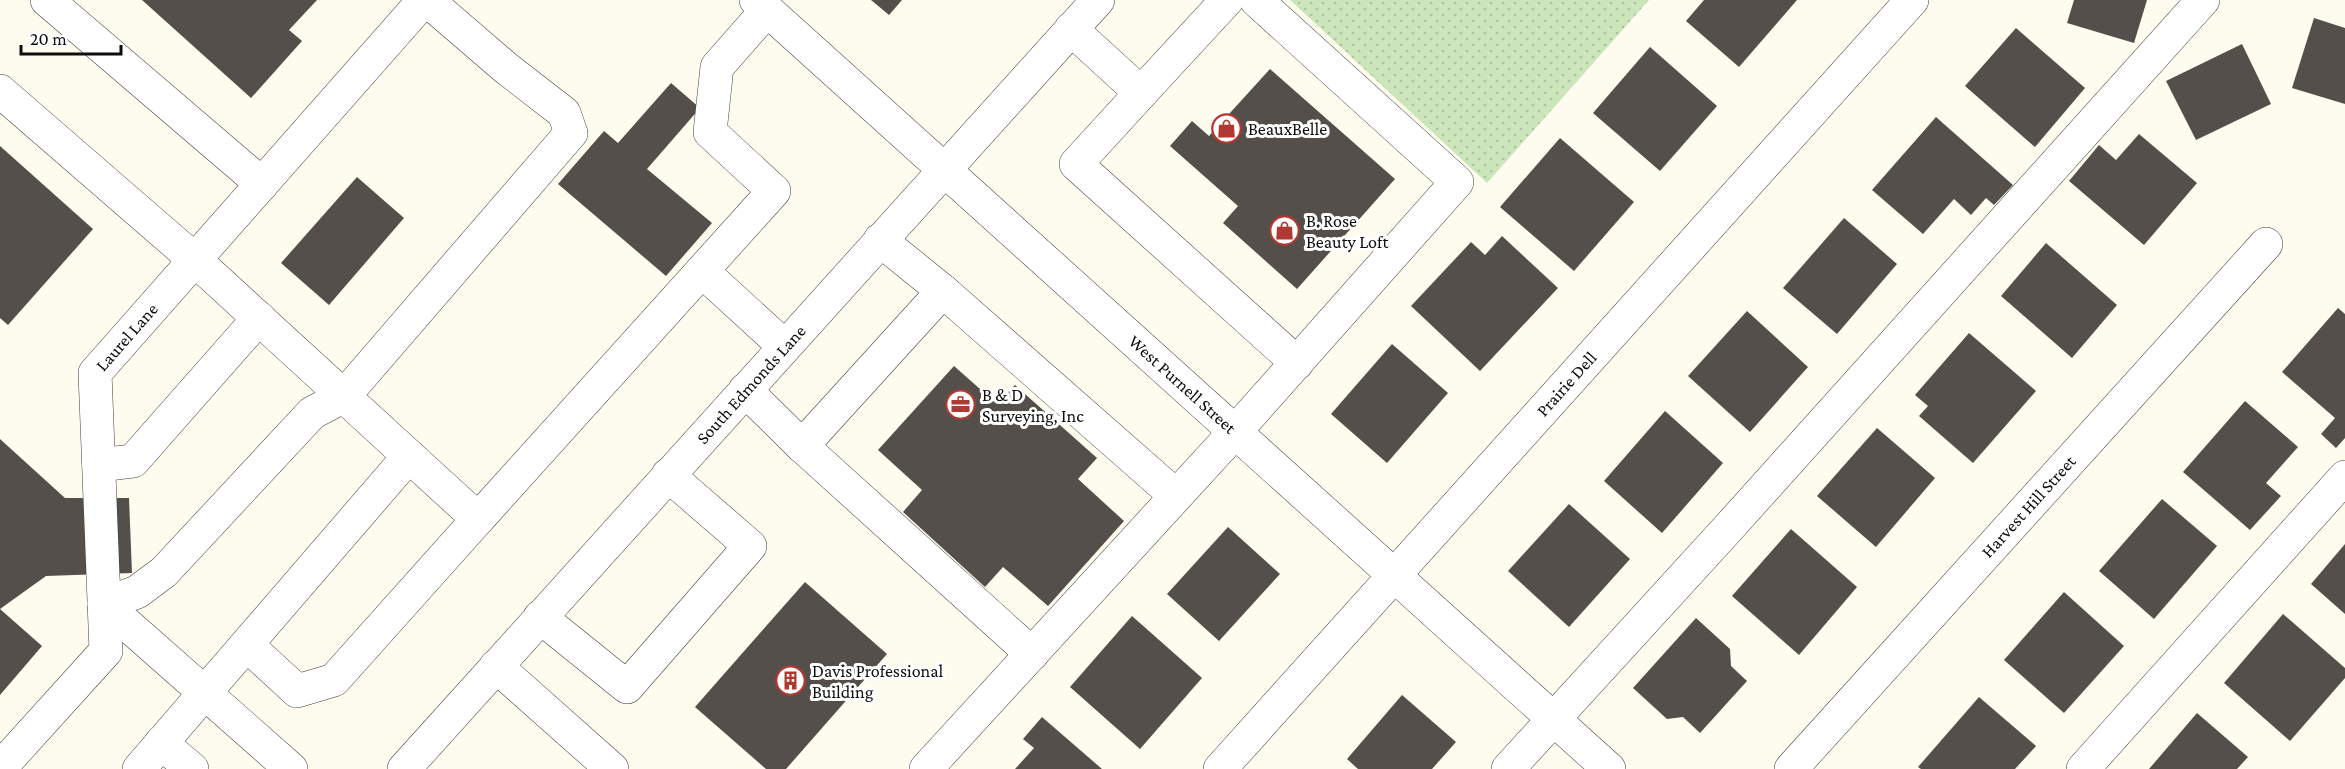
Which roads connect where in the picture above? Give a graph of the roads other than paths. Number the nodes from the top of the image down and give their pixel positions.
1 (47, 0) edge
2 (425, 0) edge
3 (1098, 0) edge
4 (1227, 0) edge
5 (1256, 0) edge
6 (1912, 0) edge
7 (2202, 0) edge
8 (761, 5) edge
9 (1071, 29) junction
10 (0, 91) edge
11 (1142, 93) junction
12 (943, 170) junction
13 (262, 184) junction
14 (880, 240) junction
15 (2266, 244) dead end
16 (195, 260) junction
17 (702, 271) junction
18 (943, 291) junction
19 (260, 318) junction
20 (784, 346) junction
21 (1297, 363) junction
22 (745, 390) junction
23 (344, 396) junction
24 (1234, 433) junction
25 (802, 446) junction
26 (409, 456) junction
27 (99, 465) junction
28 (668, 475) junction
29 (2345, 477) edge
30 (1175, 495) junction
31 (478, 519) junction
32 (1394, 577) junction
33 (104, 604) junction
34 (540, 616) junction
35 (247, 645) junction
36 (1032, 654) junction
37 (496, 666) junction
38 (205, 693) junction
39 (1552, 718) junction
40 (161, 743) junction
41 (0, 768) edge
42 (139, 769) edge
43 (192, 769) edge
44 (291, 769) edge
45 (404, 769) edge
46 (612, 769) edge
47 (927, 769) edge
48 (1220, 769) edge
49 (1508, 769) edge
50 (1609, 769) edge
51 (1791, 769) edge
52 (2083, 769) edge

1 - 13 street
2 - 13 street, Laurel Lane
2 - 23 street
3 - 9 street, South Edmonds Lane
4 - 11 street
5 - 21 street
6 - 32 street, Prairie Dell
7 - 39 street
8 - 12 street, West Purnell Street
8 - 17 street
9 - 11 street
9 - 12 street, South Edmonds Lane
10 - 16 street
11 - 21 street
12 - 14 street, South Edmonds Lane
12 - 24 street, West Purnell Street
13 - 16 street, Laurel Lane
14 - 18 street
14 - 20 street, South Edmonds Lane
15 - 51 street, Harvest Hill Street
16 - 19 street
16 - 27 street, Laurel Lane
17 - 20 street
17 - 31 street
18 - 25 street
18 - 30 street
19 - 23 street
19 - 27 street
20 - 22 street, South Edmonds Lane
21 - 24 street
22 - 25 street
22 - 28 street, South Edmonds Lane
23 - 26 street
23 - 33 street
24 - 30 street
24 - 32 street, West Purnell Street
25 - 36 street
26 - 31 street
26 - 35 street
27 - 33 street, Laurel Lane
28 - 34 street, South Edmonds Lane
28 - 34 street
29 - 52 street
30 - 36 street
31 - 35 street
32 - 39 street, West Purnell Street
32 - 48 street, Prairie Dell
33 - 38 street
33 - 41 street, Laurel Lane
34 - 37 street, South Edmonds Lane
35 - 38 street
36 - 47 street
37 - 45 street, South Edmonds Lane
37 - 46 street
38 - 40 street
38 - 44 street
39 - 49 street
39 - 50 street, West Purnell Street
40 - 42 street
40 - 43 street

